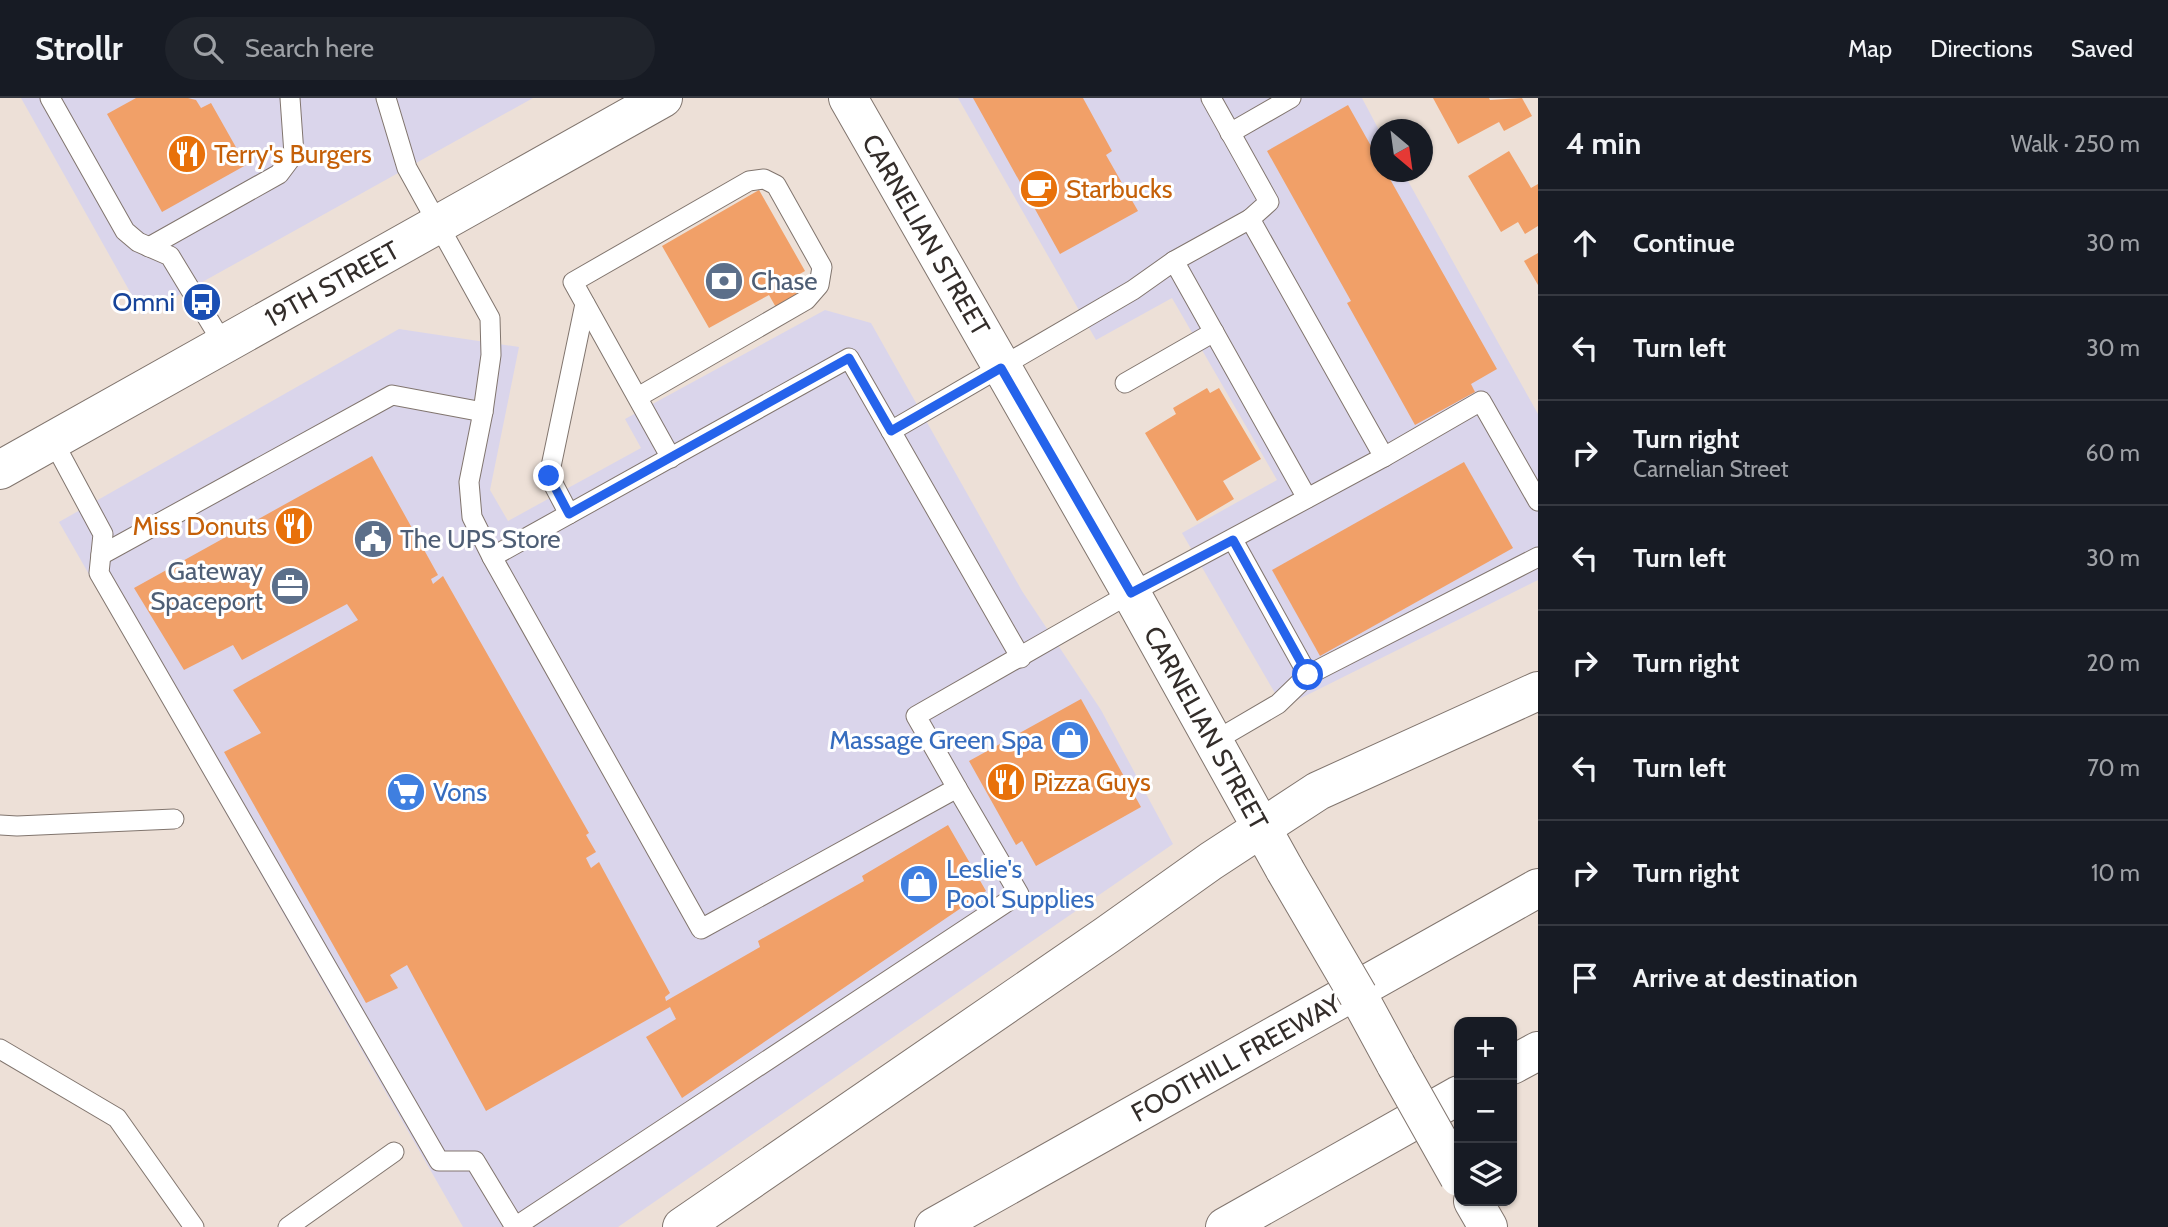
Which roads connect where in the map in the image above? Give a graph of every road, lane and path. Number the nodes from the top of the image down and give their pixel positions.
1 (50, 98) edge
2 (290, 98) edge
3 (386, 98) edge
4 (663, 98) edge
5 (848, 98) edge
6 (1211, 98) edge
7 (1291, 98) edge
8 (1230, 133) junction
9 (1250, 219) junction
10 (439, 224) junction
11 (149, 247) junction
12 (1174, 261) junction
13 (585, 304) junction
14 (1213, 332) junction
15 (224, 345) junction
16 (1001, 368) junction
17 (1125, 383) dead end
18 (638, 397) junction
19 (483, 412) junction
20 (891, 431) junction
21 (53, 440) junction
22 (1384, 457) junction
23 (671, 458) junction
24 (0, 470) edge
25 (1307, 498) junction
26 (1538, 501) edge
27 (569, 514) junction
28 (1233, 540) junction
29 (101, 555) junction
30 (492, 557) junction
31 (1538, 557) edge
32 (1131, 593) junction
33 (1021, 658) junction
34 (1308, 675) junction
35 (1538, 691) edge
36 (1213, 742) junction
37 (957, 788) junction
38 (174, 819) dead end
39 (0, 825) edge
40 (1262, 828) junction
41 (1538, 888) edge
42 (0, 1049) edge
43 (1538, 1051) edge
44 (1517, 1062) edge
45 (1454, 1098) edge
46 (394, 1152) dead end
47 (1454, 1168) edge
48 (1476, 1206) edge
49 (194, 1227) edge
50 (288, 1227) edge
51 (682, 1227) edge
52 (934, 1227) edge
53 (1225, 1227) edge
54 (1488, 1227) edge

1 - 11 lane
2 - 11 lane
3 - 10 lane
4 - 10 main road, 19TH STREET
5 - 16 main road, CARNELIAN STREET
6 - 8 lane
7 - 8 lane
8 - 9 lane
9 - 12 lane
9 - 22 lane
10 - 15 main road, 19TH STREET
10 - 19 lane
11 - 15 lane
12 - 14 lane
12 - 16 lane
13 - 18 lane
13 - 18 lane
13 - 27 lane
14 - 17 lane
14 - 25 lane
15 - 21 main road, 19TH STREET
16 - 20 lane
16 - 32 main road, CARNELIAN STREET
18 - 23 lane
19 - 29 lane
19 - 30 lane
20 - 23 lane
20 - 33 lane
21 - 24 main road, 19TH STREET
21 - 29 lane
22 - 25 lane
22 - 26 lane
23 - 27 lane
25 - 28 lane
27 - 30 lane
28 - 32 lane
28 - 34 lane
29 - 37 lane
30 - 37 lane
31 - 34 lane
32 - 33 lane
32 - 36 main road, CARNELIAN STREET
33 - 37 lane
34 - 36 lane
35 - 40 main road
36 - 40 main road, CARNELIAN STREET
38 - 39 lane
40 - 47 main road, CARNELIAN STREET, bridge
40 - 51 main road
41 - 52 main road, FOOTHILL FREEWAY
42 - 49 lane
43 - 44 main road
45 - 53 main road
46 - 50 lane
48 - 54 main road

